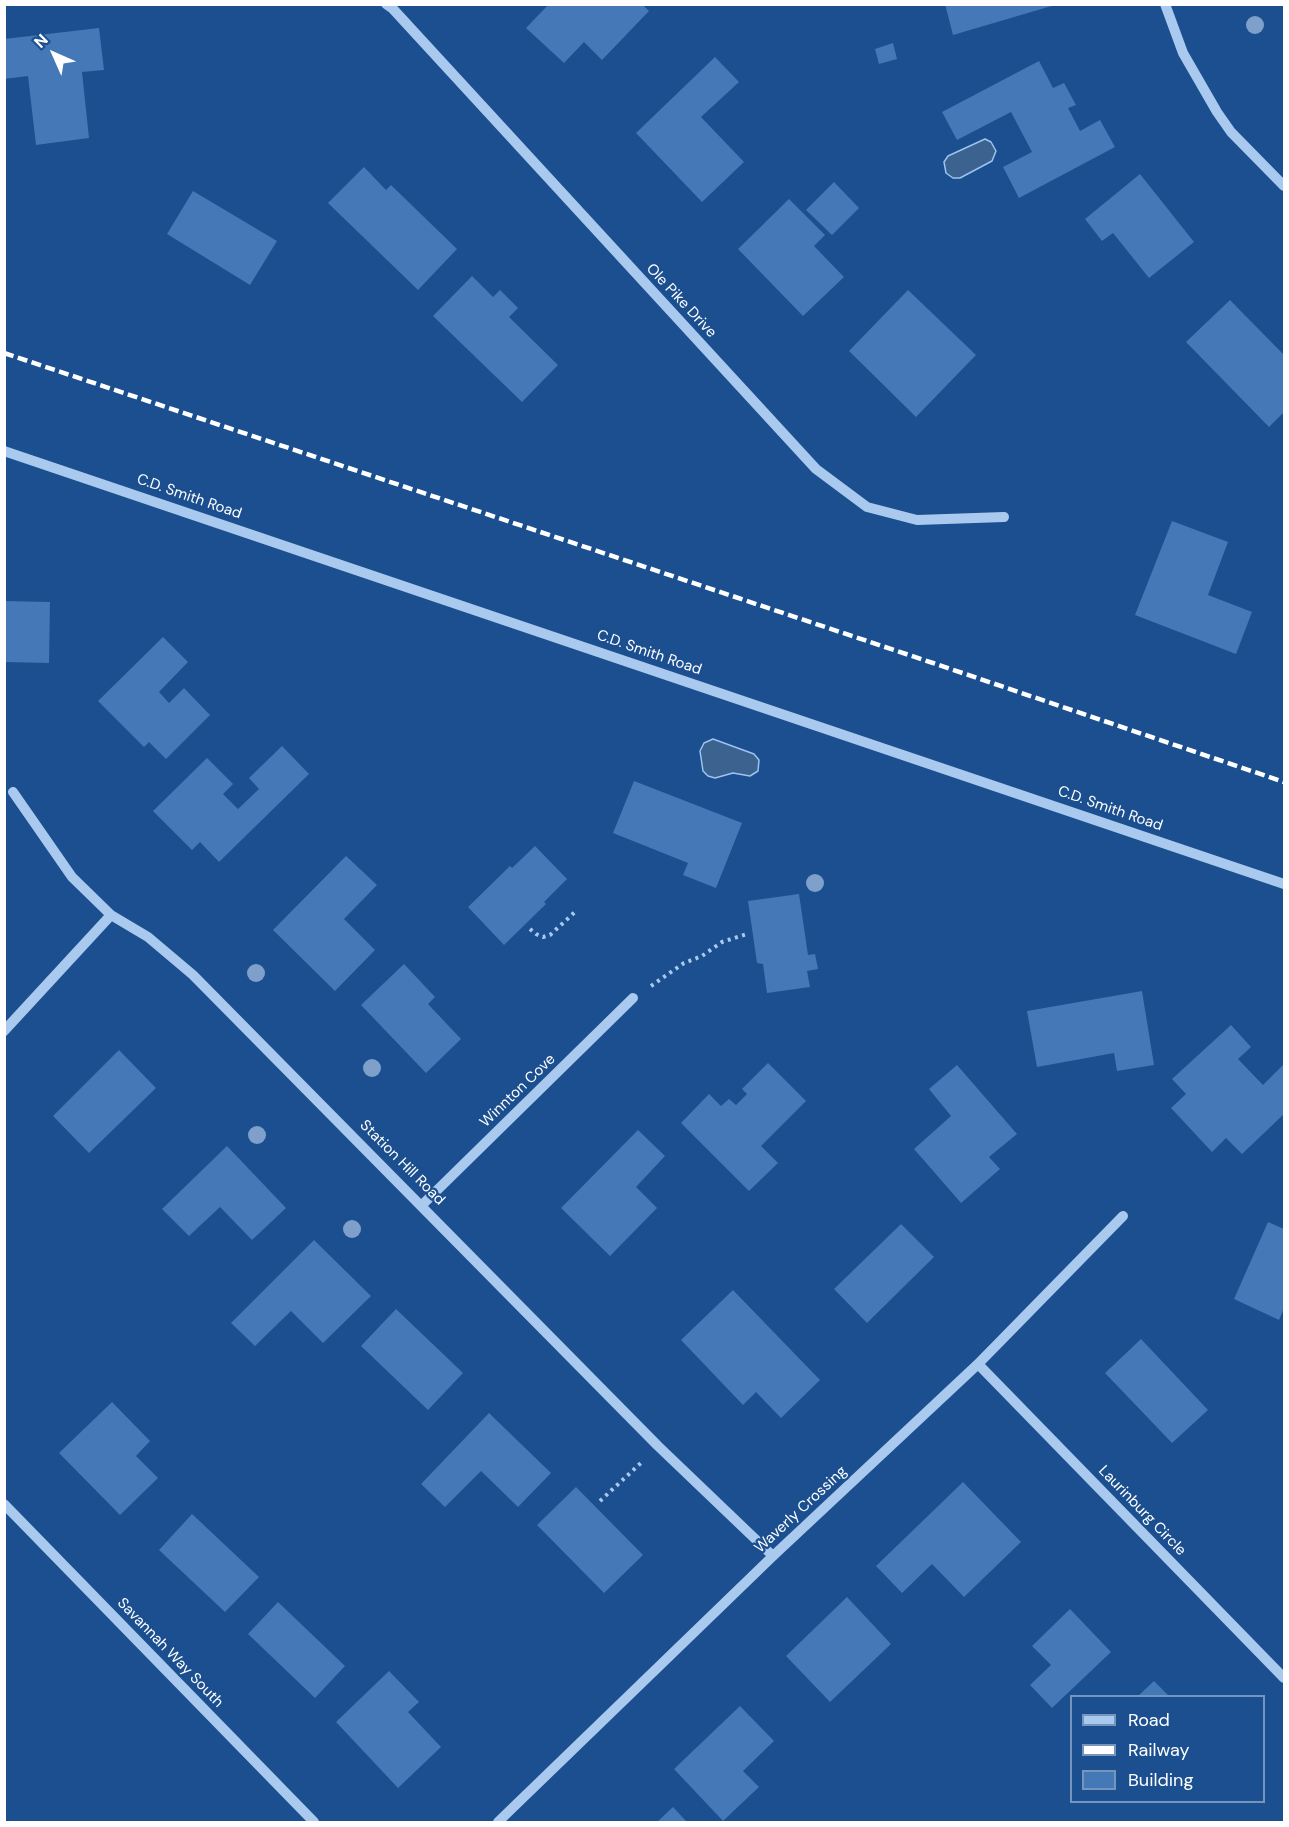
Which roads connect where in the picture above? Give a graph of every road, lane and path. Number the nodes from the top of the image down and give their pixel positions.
1 (1165, 4) edge
2 (393, 6) edge
3 (1284, 186) edge
4 (4, 451) edge
5 (1004, 517) dead end
6 (13, 792) dead end
7 (1284, 884) edge
8 (575, 912) dead end
9 (111, 915) junction
10 (530, 929) dead end
11 (747, 934) dead end
12 (633, 999) joint
13 (4, 1031) edge
14 (422, 1204) junction
15 (1123, 1216) dead end
16 (978, 1364) junction
17 (658, 1446) junction
18 (600, 1501) dead end
19 (4, 1504) edge
20 (774, 1556) junction
21 (1284, 1678) edge
22 (314, 1822) edge
23 (498, 1822) edge

1 - 3 street
2 - 5 street, Ole Pike Drive
4 - 7 street, C.D. Smith Road
6 - 9 street, Station Hill Road
8 - 10 path
9 - 13 street
9 - 14 street, Station Hill Road
11 - 12 path
12 - 14 street, Winnton Cove
14 - 17 street, Station Hill Road
15 - 16 street, Waverly Crossing
16 - 20 street, Waverly Crossing
16 - 21 street, Laurinburg Circle
17 - 18 path
17 - 20 street, Station Hill Road
19 - 22 street, Savannah Way South
20 - 23 street, Waverly Crossing

